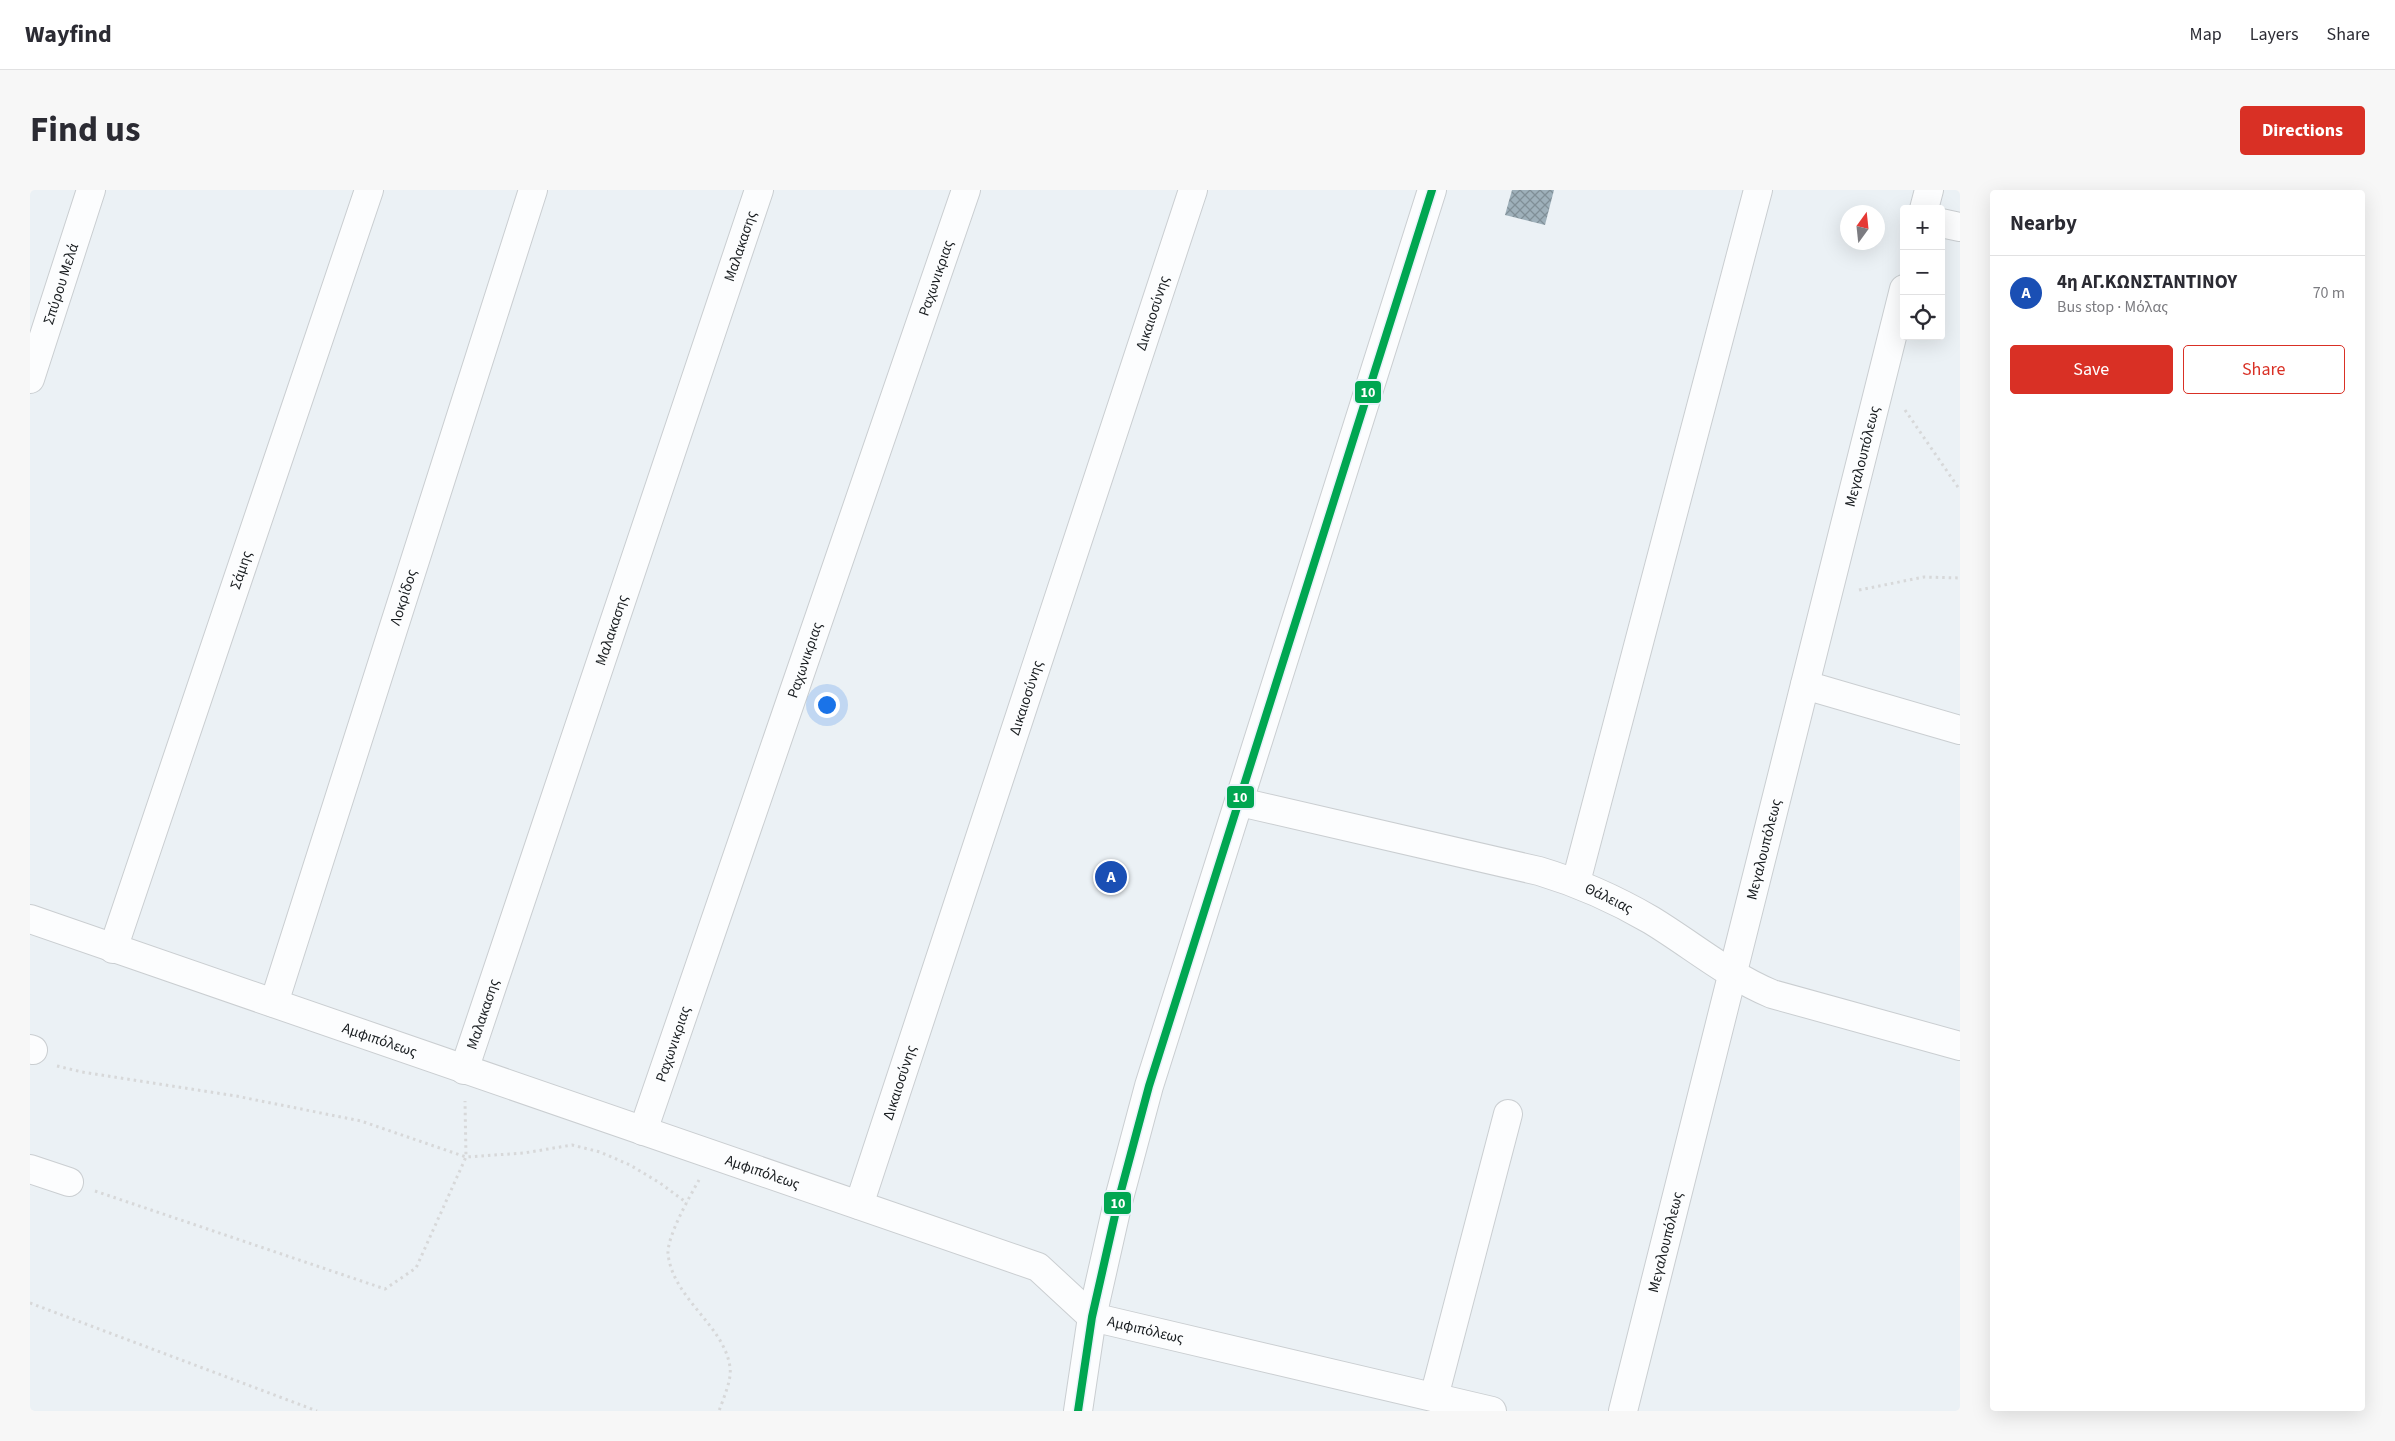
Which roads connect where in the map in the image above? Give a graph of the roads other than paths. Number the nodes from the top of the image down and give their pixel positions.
1 (90, 190) edge
2 (369, 190) edge
3 (532, 190) edge
4 (759, 190) edge
5 (966, 190) edge
6 (1193, 190) edge
7 (1432, 190) edge
8 (1758, 190) edge
9 (1929, 190) edge
10 (1925, 205) edge
11 (1945, 223) edge
12 (1960, 227) edge
13 (1903, 295) edge
14 (30, 379) edge
15 (1805, 685) junction
16 (1960, 730) edge
17 (1240, 802) junction
18 (1576, 882) junction
19 (30, 920) edge
20 (113, 949) junction
21 (1732, 975) junction
22 (274, 1002) junction
23 (1960, 1046) edge
24 (464, 1070) junction
25 (1508, 1114) dead end
26 (643, 1131) junction
27 (30, 1169) edge
28 (69, 1182) road end
29 (859, 1205) junction
30 (1092, 1318) junction
31 (1434, 1397) junction
32 (1078, 1411) edge
33 (1492, 1411) edge
34 (1623, 1411) edge

1 - 14 street, Σπύρου Μελά
2 - 20 street, Σάμης
3 - 22 street, Λοκρίδος
4 - 24 street, Μαλακασης
5 - 26 street, Ραχωνικριας
6 - 29 street, Δικαιοσύνης
7 - 17 street
8 - 18 street
9 - 10 street
11 - 12 street
13 - 15 street, Μεγαλουπόλεως
15 - 16 street
15 - 21 street, Μεγαλουπόλεως
17 - 18 street, Θάλειας
17 - 30 street
18 - 21 street, Θάλειας
19 - 20 street, Αμφιπόλεως
20 - 22 street, Αμφιπόλεως
21 - 23 street, Θάλειας
21 - 34 street, Μεγαλουπόλεως
22 - 24 street, Αμφιπόλεως
24 - 26 street, Αμφιπόλεως
25 - 31 street
26 - 29 street, Αμφιπόλεως
27 - 28 street
29 - 30 street, Αμφιπόλεως
30 - 31 street, Αμφιπόλεως
30 - 32 street
31 - 33 street, Αμφιπόλεως

